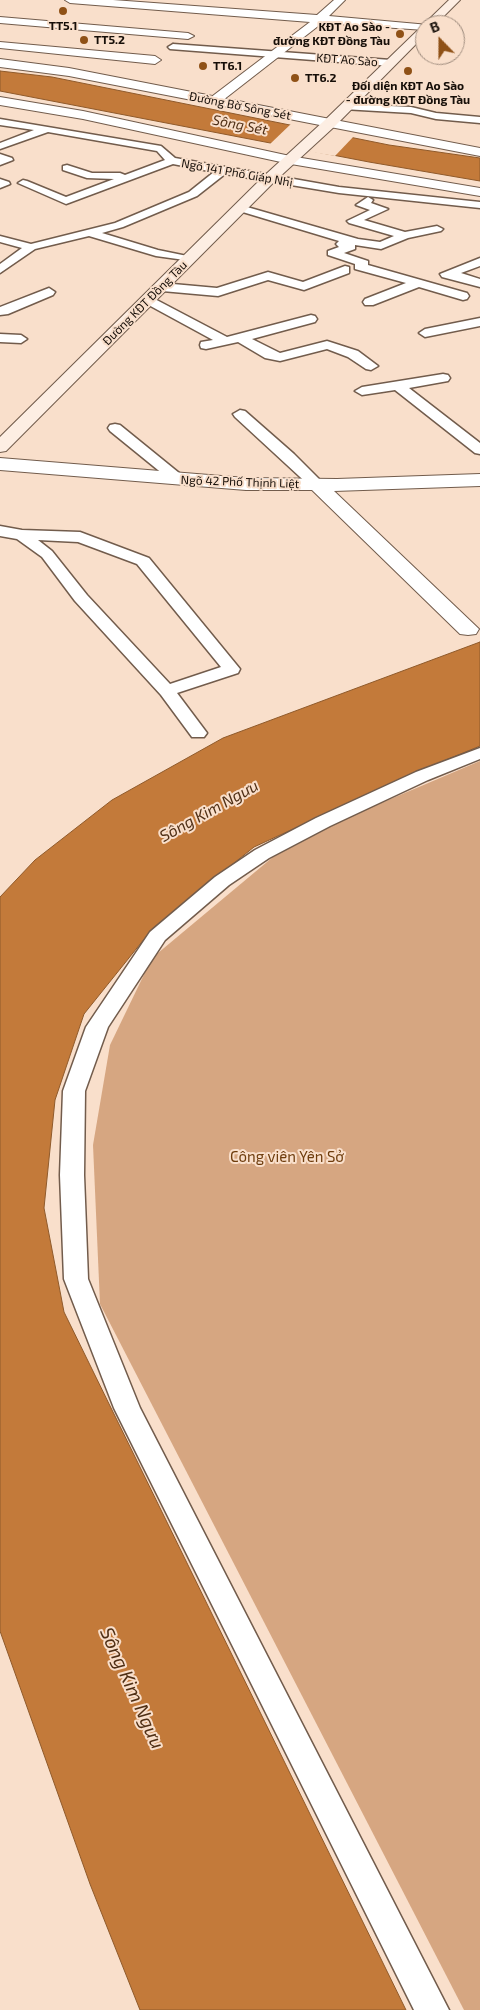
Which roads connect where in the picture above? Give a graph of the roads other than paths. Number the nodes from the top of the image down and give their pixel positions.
1 (70, 0) edge
2 (233, 0) edge
3 (340, 0) edge
4 (455, 0) edge
5 (222, 12) junction
6 (439, 15) edge
7 (320, 19) junction
8 (0, 20) edge
9 (208, 21) dead end
10 (415, 27) edge
11 (415, 38) edge
12 (0, 45) edge
13 (173, 47) junction
14 (274, 54) junction
15 (155, 60) junction
16 (0, 63) edge
17 (391, 63) junction
18 (137, 76) dead end
19 (214, 100) junction
20 (0, 101) edge
21 (346, 107) junction
22 (480, 120) edge
23 (0, 122) edge
24 (328, 125) junction
25 (48, 129) junction
26 (0, 146) edge
27 (480, 152) edge
28 (295, 156) junction
29 (0, 157) edge
30 (172, 161) junction
31 (0, 162) edge
32 (67, 168) dead end
33 (223, 170) junction
34 (130, 176) junction
35 (269, 179) junction
36 (23, 183) dead end
37 (480, 192) edge
38 (376, 194) junction
39 (480, 206) edge
40 (240, 208) junction
41 (436, 229) dead end
42 (92, 233) junction
43 (405, 235) junction
44 (0, 239) edge
45 (353, 242) junction
46 (31, 247) junction
47 (188, 259) junction
48 (480, 262) edge
49 (0, 269) edge
50 (346, 270) dead end
51 (480, 282) edge
52 (418, 283) junction
53 (162, 287) junction
54 (49, 292) dead end
55 (463, 296) dead end
56 (149, 300) junction
57 (369, 302) dead end
58 (0, 311) edge
59 (311, 319) dead end
60 (480, 322) edge
61 (425, 333) dead end
62 (0, 338) edge
63 (241, 338) junction
64 (21, 339) dead end
65 (225, 341) junction
66 (206, 345) dead end
67 (371, 366) dead end
68 (443, 378) dead end
69 (397, 385) junction
70 (362, 391) dead end
71 (240, 414) dead end
72 (115, 428) dead end
73 (0, 447) edge
74 (480, 450) edge
75 (0, 464) edge
76 (179, 480) junction
77 (480, 480) edge
78 (317, 485) junction
79 (0, 531) edge
80 (22, 535) junction
81 (468, 629) dead end
82 (167, 691) junction
83 (198, 732) dead end
84 (480, 752) edge
85 (432, 2010) edge

1 - 5 street
2 - 5 street
3 - 7 street
4 - 6 main road
5 - 7 street
5 - 9 street
7 - 10 street
7 - 14 street
8 - 13 street
11 - 17 main road
12 - 15 street
13 - 14 lane, KĐT Ao Sào
13 - 15 street
14 - 17 lane, KĐT Ao Sào
14 - 19 street
15 - 18 street
16 - 19 street, Đường Bờ Sông Sét
17 - 21 main road
19 - 24 street, Đường Bờ Sông Sét
20 - 28 street
21 - 22 lane
21 - 24 main road
23 - 25 lane, Ngõ 141 Phố Giáp Nhị
24 - 27 street, Đường Bờ Sông Sét
24 - 28 main road, Đường KĐT Đồng Tàu
25 - 26 lane
25 - 30 lane, Ngõ 141 Phố Giáp Nhị
28 - 35 main road, Đường KĐT Đồng Tàu
28 - 37 street, Ngõ 141 Phố Giáp Nhị
29 - 31 lane
30 - 33 lane, Ngõ 141 Phố Giáp Nhị
30 - 34 lane
32 - 34 lane
33 - 35 lane, Ngõ 141 Phố Giáp Nhị
33 - 42 lane
34 - 36 lane
35 - 38 lane, Ngõ 141 Phố Giáp Nhị
35 - 40 main road, Đường KĐT Đồng Tàu
38 - 39 lane, Ngõ 141 Phố Giáp Nhị
38 - 43 lane
40 - 45 lane
40 - 47 main road, Đường KĐT Đồng Tàu
41 - 43 lane
42 - 46 lane
42 - 47 lane
43 - 45 lane
44 - 46 lane
45 - 52 lane
46 - 49 lane
47 - 53 main road, Đường KĐT Đồng Tàu
48 - 51 lane
50 - 53 lane
52 - 55 lane
52 - 57 lane
53 - 56 main road, Đường KĐT Đồng Tàu
54 - 58 lane
56 - 65 lane
56 - 73 main road, Đường KĐT Đồng Tàu
59 - 63 lane
60 - 61 lane
62 - 64 lane
63 - 65 lane
63 - 67 lane
65 - 66 lane
68 - 69 lane
69 - 70 lane
69 - 74 lane
71 - 78 lane
72 - 76 lane
75 - 76 street, Ngõ 42 Phố Thịnh Liệt
76 - 78 street, Ngõ 42 Phố Thịnh Liệt
77 - 78 street, Ngõ 42 Phố Thịnh Liệt
78 - 81 street
79 - 80 lane
80 - 82 lane
80 - 82 lane
82 - 83 lane
84 - 85 lane

